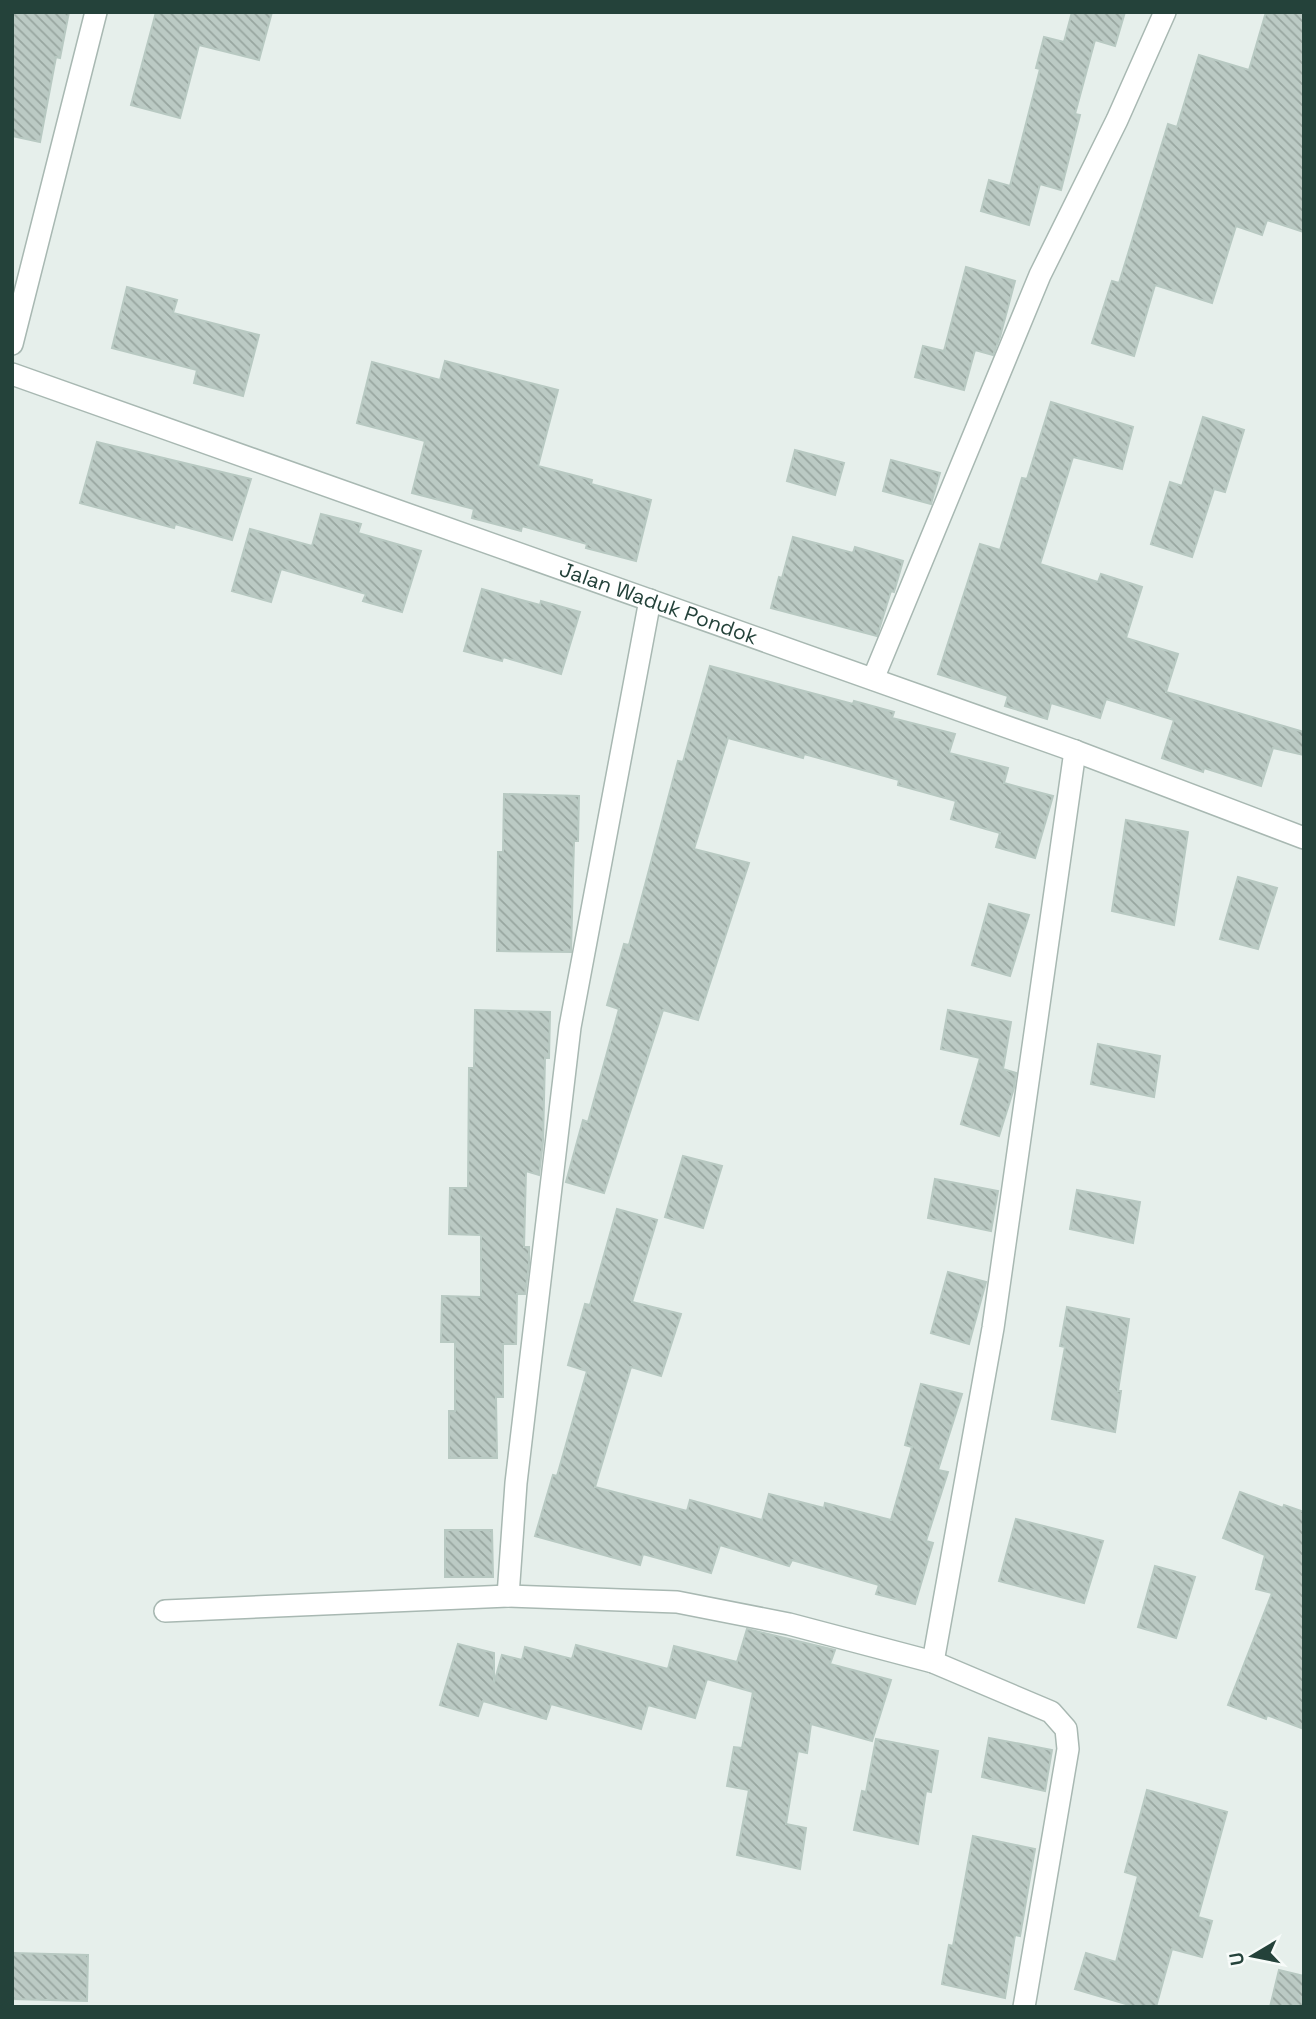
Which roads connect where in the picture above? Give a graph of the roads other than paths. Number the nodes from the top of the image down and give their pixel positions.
1 (96, 12) edge
2 (1165, 12) edge
3 (12, 344) edge
4 (12, 374) edge
5 (650, 600) junction
6 (873, 680) junction
7 (1075, 751) junction
8 (1304, 838) edge
9 (508, 1597) junction
10 (165, 1611) dead end
11 (933, 1662) junction
12 (1024, 2007) edge

1 - 3 street
2 - 6 street
4 - 5 street, Jalan Waduk Pondok
5 - 6 street, Jalan Waduk Pondok
5 - 9 street
6 - 7 street, Jalan Waduk Pondok
7 - 8 street, Jalan Waduk Pondok
7 - 11 street
9 - 10 street
9 - 11 street
11 - 12 street

